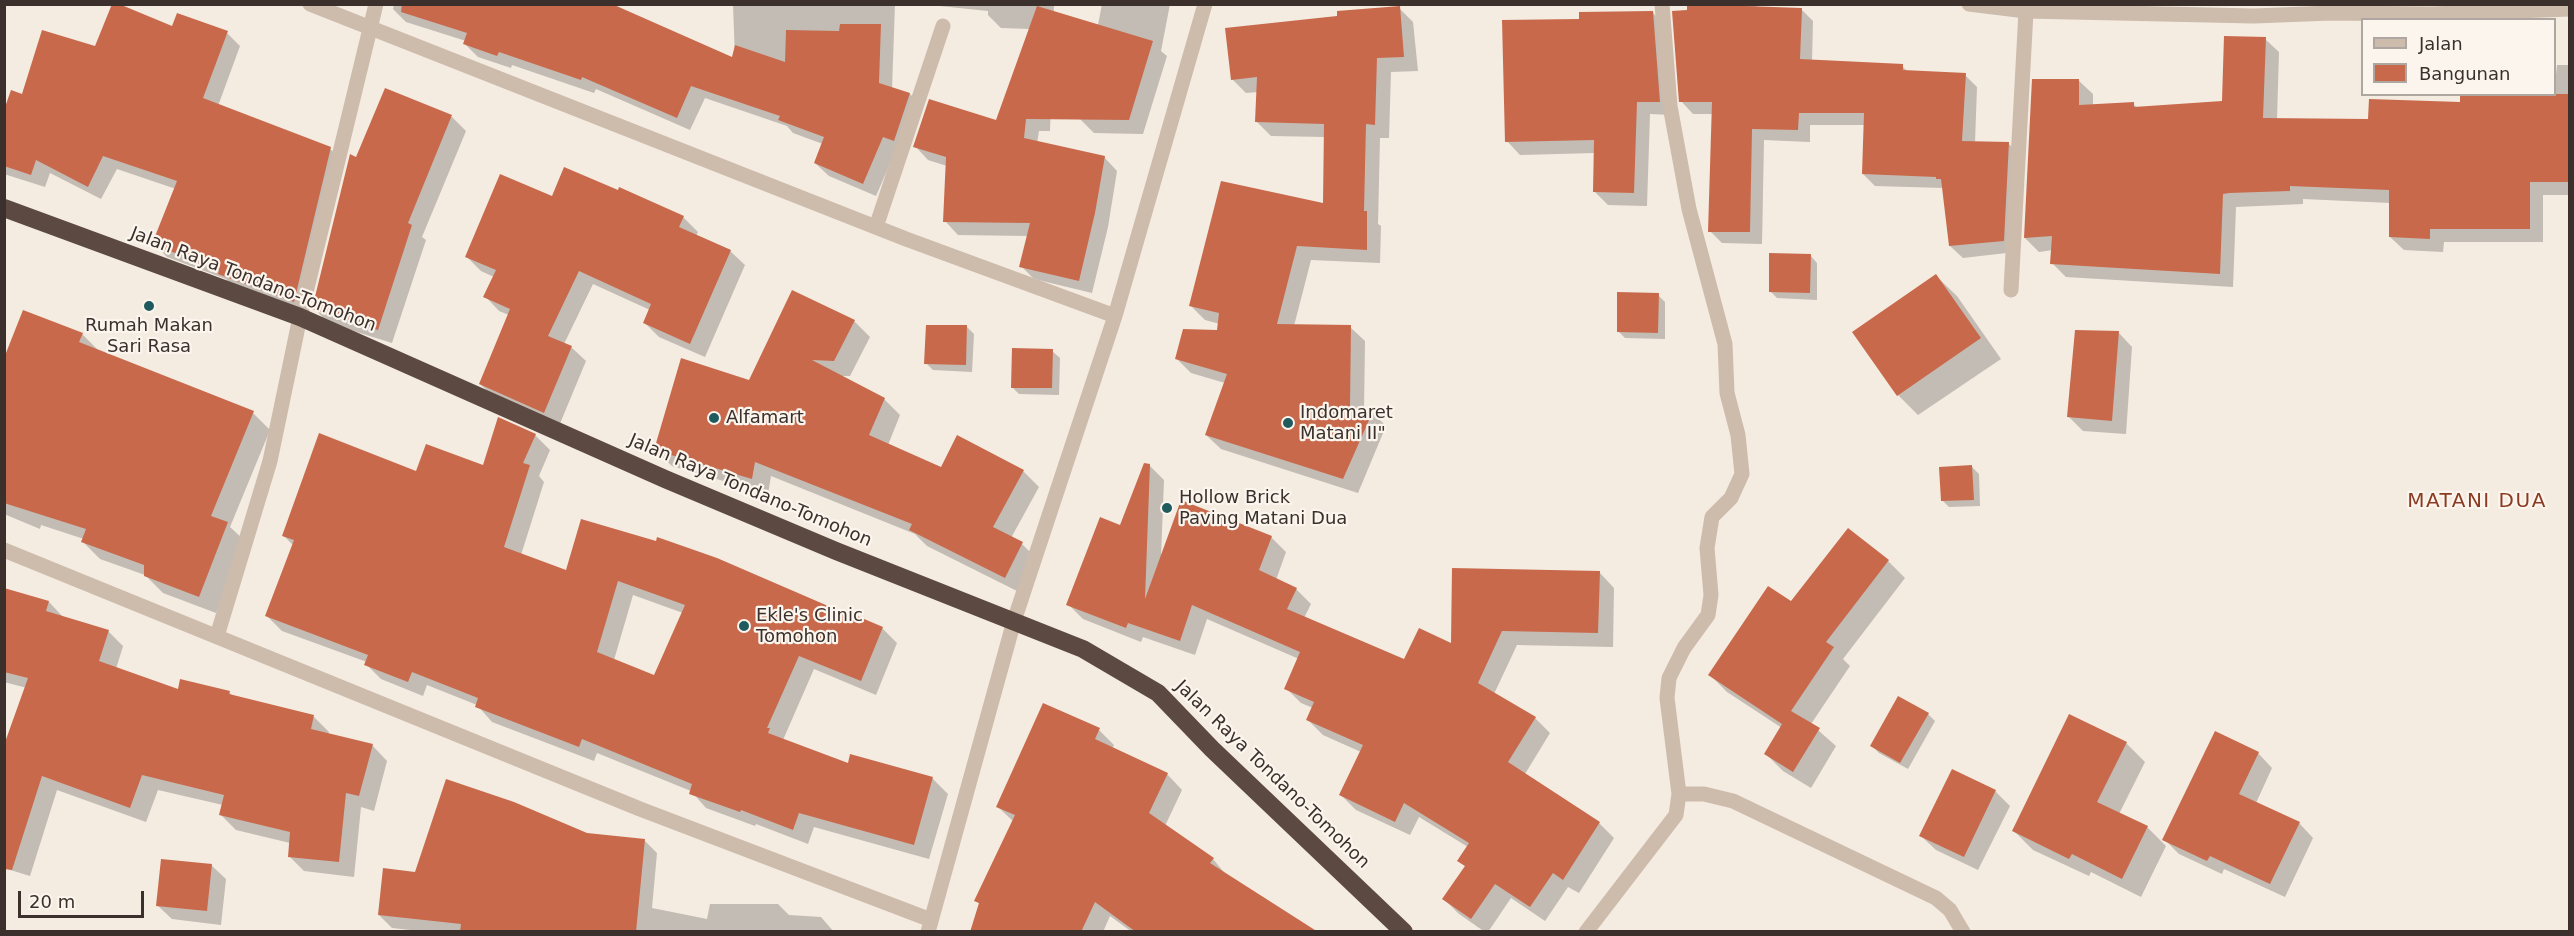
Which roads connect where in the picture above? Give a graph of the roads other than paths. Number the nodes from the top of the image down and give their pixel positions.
1 (310, 4) edge
2 (376, 4) edge
3 (1205, 4) edge
4 (1662, 4) edge
5 (1969, 4) edge
6 (2004, 6) edge
7 (2570, 9) edge
8 (2026, 11) junction
9 (943, 26) dead end
10 (370, 30) junction
11 (4, 208) edge
12 (876, 227) junction
13 (2011, 290) dead end
14 (1115, 316) junction
15 (300, 317) junction
16 (4, 550) edge
17 (1014, 621) junction
18 (217, 636) junction
19 (1678, 794) junction
20 (929, 926) edge
21 (1404, 932) edge
22 (1586, 932) edge
23 (1963, 932) edge

1 - 10 street
2 - 10 street
3 - 14 street
4 - 19 street
5 - 6 street
6 - 8 street
7 - 8 street
8 - 13 street
9 - 12 street
10 - 12 street
10 - 15 street
11 - 15 highway, Jalan Raya Tondano-Tomohon
12 - 14 street
14 - 17 street
15 - 17 highway, Jalan Raya Tondano-Tomohon
15 - 18 street
16 - 18 street
17 - 20 street
17 - 21 highway, Jalan Raya Tondano-Tomohon
18 - 20 street
19 - 22 street
19 - 23 street

